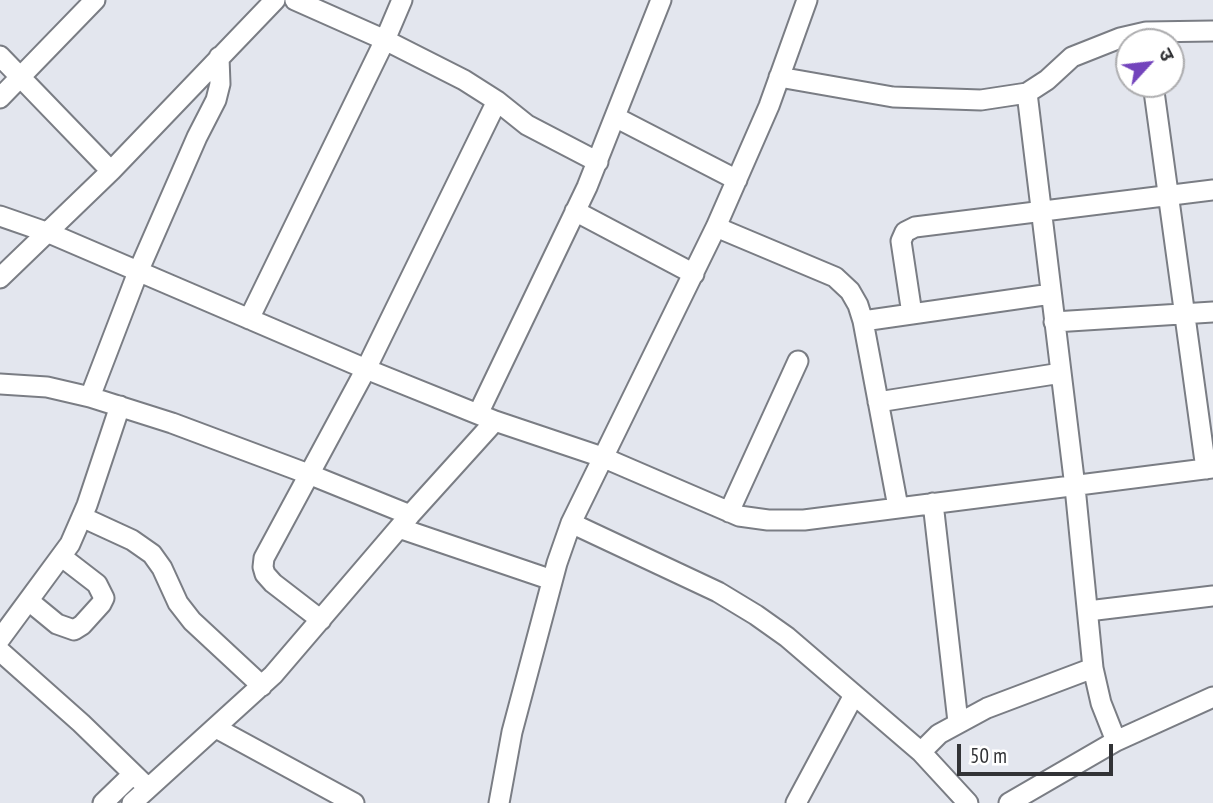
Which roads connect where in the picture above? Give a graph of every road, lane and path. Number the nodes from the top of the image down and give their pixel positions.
1 (95, 0) edge
2 (275, 0) edge
3 (295, 0) edge
4 (402, 0) edge
5 (661, 0) edge
6 (807, 0) edge
7 (1213, 31) edge
8 (1185, 34) edge
9 (385, 40) junction
10 (1115, 42) edge
11 (0, 56) edge
12 (219, 57) junction
13 (19, 77) junction
14 (779, 77) junction
15 (1027, 93) junction
16 (0, 98) edge
17 (1155, 98) edge
18 (497, 101) junction
19 (615, 117) junction
20 (598, 162) junction
21 (111, 171) junction
22 (737, 180) junction
23 (1213, 190) edge
24 (1168, 195) junction
25 (575, 211) junction
26 (1041, 212) junction
27 (0, 216) edge
28 (716, 227) junction
29 (49, 233) junction
30 (138, 272) junction
31 (694, 274) junction
32 (0, 278) edge
33 (1051, 294) junction
34 (1213, 312) edge
35 (912, 314) junction
36 (1184, 315) junction
37 (249, 320) junction
38 (863, 321) junction
39 (1054, 322) junction
40 (798, 361) dead end
41 (366, 369) junction
42 (1061, 373) junction
43 (0, 384) edge
44 (90, 397) junction
45 (878, 402) junction
46 (120, 406) junction
47 (487, 418) junction
48 (602, 457) junction
49 (1210, 469) edge
50 (311, 475) junction
51 (1074, 487) junction
52 (933, 503) junction
53 (898, 507) junction
54 (729, 512) junction
55 (82, 517) junction
56 (405, 522) junction
57 (571, 523) junction
58 (62, 557) junction
59 (552, 580) junction
60 (1212, 598) edge
61 (29, 601) junction
62 (1088, 611) junction
63 (321, 620) junction
64 (0, 639) edge
65 (0, 651) edge
66 (1093, 668) junction
67 (262, 686) junction
68 (854, 695) junction
69 (1213, 697) edge
70 (958, 722) junction
71 (216, 728) junction
72 (1116, 741) junction
73 (921, 752) junction
74 (133, 774) junction
75 (148, 789) junction
76 (103, 803) edge
77 (132, 803) edge
78 (354, 803) edge
79 (499, 803) edge
80 (796, 803) edge
81 (968, 803) edge
82 (1009, 803) edge

1 - 13 street
2 - 12 street
3 - 9 street
4 - 9 street
5 - 19 street
6 - 14 street
7 - 8 street
9 - 18 street
9 - 37 street
10 - 15 street
11 - 13 street
12 - 21 street
12 - 30 street
13 - 16 street
13 - 21 street
14 - 15 street
14 - 22 street
15 - 26 street
17 - 24 street
18 - 20 street
18 - 41 street
19 - 20 street
19 - 22 street
20 - 25 street
21 - 29 street
22 - 28 street
23 - 24 street
24 - 26 street
24 - 36 street
25 - 31 street
25 - 47 street
26 - 33 street
26 - 35 street
27 - 29 street
28 - 31 street
28 - 38 street
29 - 30 street
29 - 32 street
30 - 37 street
30 - 44 street
31 - 48 street
33 - 35 street
33 - 39 street
34 - 36 street
35 - 38 street
36 - 39 street
36 - 49 street
37 - 41 street
38 - 45 street
39 - 42 street
40 - 54 street
41 - 47 street
41 - 50 street
42 - 45 street
42 - 51 street
43 - 44 street
44 - 46 street
45 - 53 street
46 - 50 street
46 - 55 street
47 - 48 street
47 - 56 street
48 - 54 street
48 - 57 street
49 - 51 street
50 - 56 street
50 - 63 street
51 - 52 street
51 - 62 street
52 - 53 street
52 - 70 street
53 - 54 street
55 - 58 street
55 - 67 street
56 - 59 street
56 - 63 street
57 - 59 street
57 - 68 street
58 - 61 street
58 - 61 street
59 - 79 street
60 - 62 street
61 - 64 street
62 - 66 street
63 - 67 street
65 - 74 street
66 - 70 street
66 - 72 street
67 - 71 street
68 - 73 street
68 - 80 street
69 - 72 street
70 - 73 street
71 - 75 street
71 - 78 street
72 - 82 street
73 - 81 street
74 - 75 street
74 - 76 street
75 - 77 street

